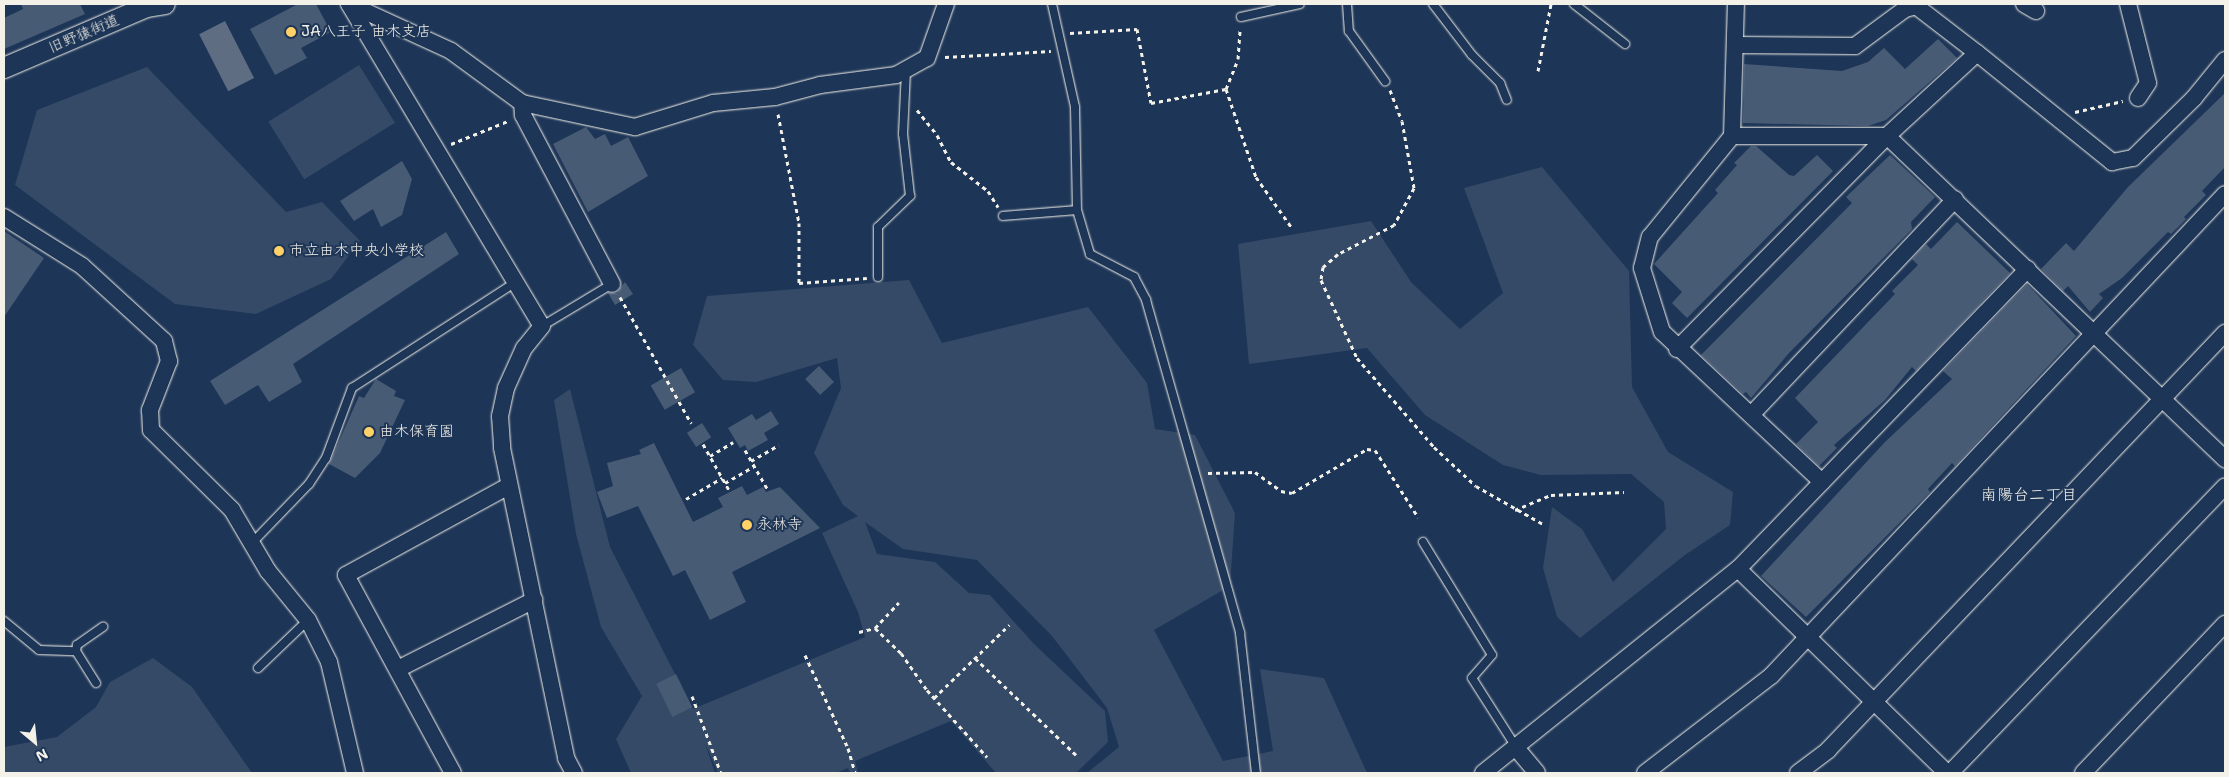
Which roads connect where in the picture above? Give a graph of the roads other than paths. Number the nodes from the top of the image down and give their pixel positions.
1 (349, 4) edge
2 (946, 4) edge
3 (1052, 4) edge
4 (1300, 4) edge
5 (1347, 4) edge
6 (1433, 4) edge
7 (1574, 4) edge
8 (1736, 4) edge
9 (2128, 4) edge
10 (152, 5) edge
11 (1240, 17) dead end
12 (1625, 44) dead end
13 (1735, 45) junction
14 (1977, 53) junction
15 (2225, 60) edge
16 (4, 68) edge
17 (906, 70) junction
18 (1386, 81) road end
19 (2138, 98) road end
20 (1507, 100) dead end
21 (522, 109) junction
22 (1732, 136) junction
23 (1887, 136) junction
24 (2225, 194) edge
25 (1955, 199) junction
26 (1077, 210) junction
27 (4, 216) edge
28 (1003, 216) road end
29 (2028, 269) junction
30 (878, 277) road end
31 (516, 281) junction
32 (612, 284) joint
33 (542, 326) junction
34 (2093, 331) junction
35 (2225, 333) edge
36 (1678, 349) junction
37 (2161, 397) junction
38 (1750, 415) junction
39 (2225, 458) edge
40 (1822, 482) junction
41 (2225, 486) edge
42 (507, 487) junction
43 (1423, 542) dead end
44 (251, 544) junction
45 (1738, 569) junction
46 (534, 600) junction
47 (308, 620) junction
48 (4, 621) edge
49 (2225, 624) edge
50 (103, 627) dead end
51 (1807, 637) junction
52 (76, 651) junction
53 (258, 668) dead end
54 (398, 668) junction
55 (96, 683) dead end
56 (1873, 701) junction
57 (1517, 749) junction
58 (355, 773) edge
59 (453, 773) edge
60 (574, 773) edge
61 (1256, 773) edge
62 (1483, 773) edge
63 (1537, 773) edge
64 (1645, 773) edge
65 (1798, 773) edge
66 (1949, 773) edge
67 (2082, 773) edge

1 - 21 street
1 - 31 street
2 - 17 street
3 - 26 lane
4 - 11 lane
5 - 18 lane
6 - 20 lane
7 - 12 lane
8 - 13 street
9 - 19 street
10 - 16 street, 旧野猿街道
13 - 14 street
13 - 22 street
14 - 15 street
14 - 23 street
17 - 21 street
17 - 30 lane
21 - 32 street
22 - 23 street
22 - 36 street
23 - 25 street
23 - 36 street
24 - 34 street
25 - 29 street
25 - 38 street
26 - 28 lane
26 - 61 lane
27 - 44 street
29 - 34 street
29 - 40 street
31 - 33 street
31 - 44 lane
32 - 33 lane
33 - 42 street
34 - 37 street
34 - 51 street
35 - 37 street
36 - 38 street
37 - 39 street
37 - 56 street
38 - 40 street
40 - 45 street
41 - 66 street
42 - 46 street
42 - 54 street
43 - 57 lane
44 - 47 street
45 - 51 street
45 - 57 street
46 - 54 street
46 - 60 street
47 - 53 lane
47 - 58 street
48 - 52 lane
49 - 67 street
50 - 52 lane
51 - 56 street
51 - 64 street
52 - 55 lane
54 - 59 street
56 - 65 street
56 - 66 street
57 - 62 street
57 - 63 street

